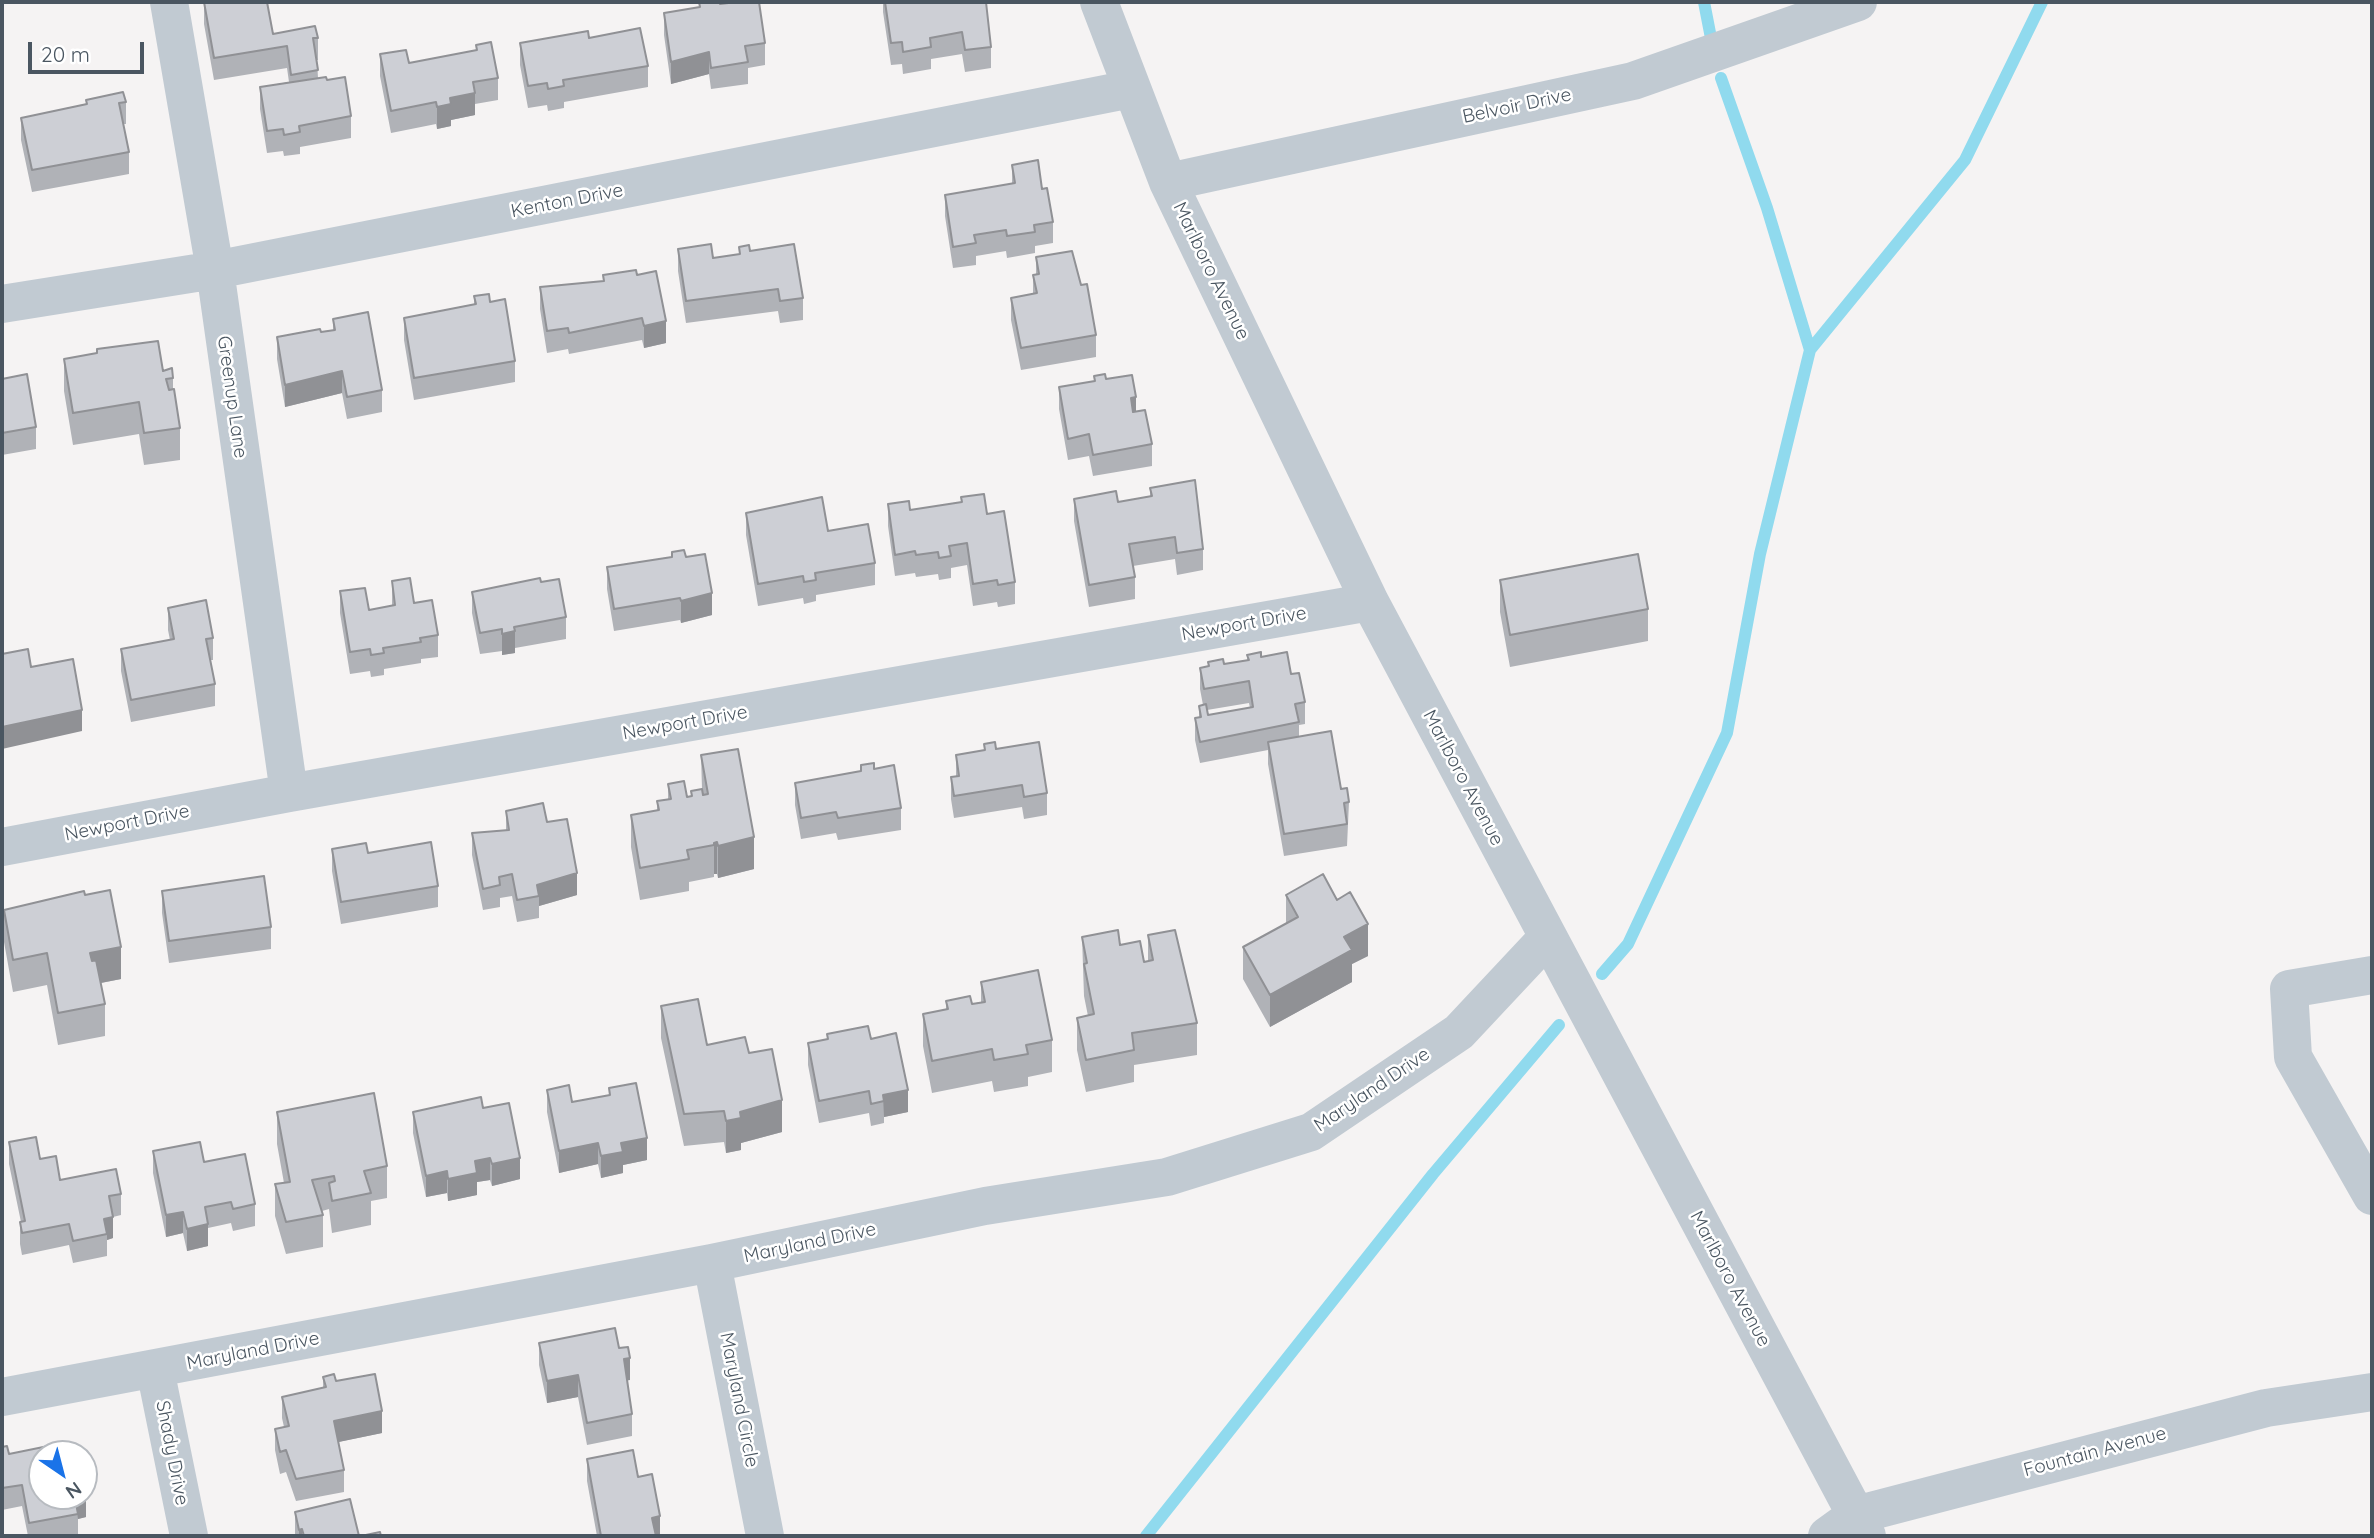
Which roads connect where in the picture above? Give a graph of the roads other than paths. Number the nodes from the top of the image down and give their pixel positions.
1 (169, 2) edge
2 (1099, 2) edge
3 (1858, 2) edge
4 (1131, 89) junction
5 (1168, 181) junction
6 (215, 270) junction
7 (2, 304) edge
8 (1370, 602) junction
9 (289, 793) junction
10 (2, 847) edge
11 (1548, 937) junction
12 (2372, 975) edge
13 (2372, 1196) edge
14 (712, 1263) junction
15 (155, 1370) junction
16 (2372, 1392) edge
17 (2, 1398) edge
18 (1850, 1529) edge
19 (189, 1536) edge
20 (765, 1536) edge

1 - 6 street, Greenup Lane
2 - 4 street, Marlboro Avenue
3 - 5 street, Belvoir Drive
4 - 5 street, Marlboro Avenue
4 - 6 street, Kenton Drive
5 - 8 street, Marlboro Avenue
6 - 7 street, Kenton Drive
6 - 9 street, Greenup Lane
8 - 9 street, Newport Drive
8 - 11 street, Marlboro Avenue
9 - 10 street, Newport Drive
11 - 14 street, Maryland Drive
11 - 18 street, Marlboro Avenue
12 - 13 street
14 - 15 street, Maryland Drive
14 - 20 street, Maryland Circle
15 - 17 street, Maryland Drive
15 - 19 street, Shady Drive
16 - 18 street, Fountain Avenue

